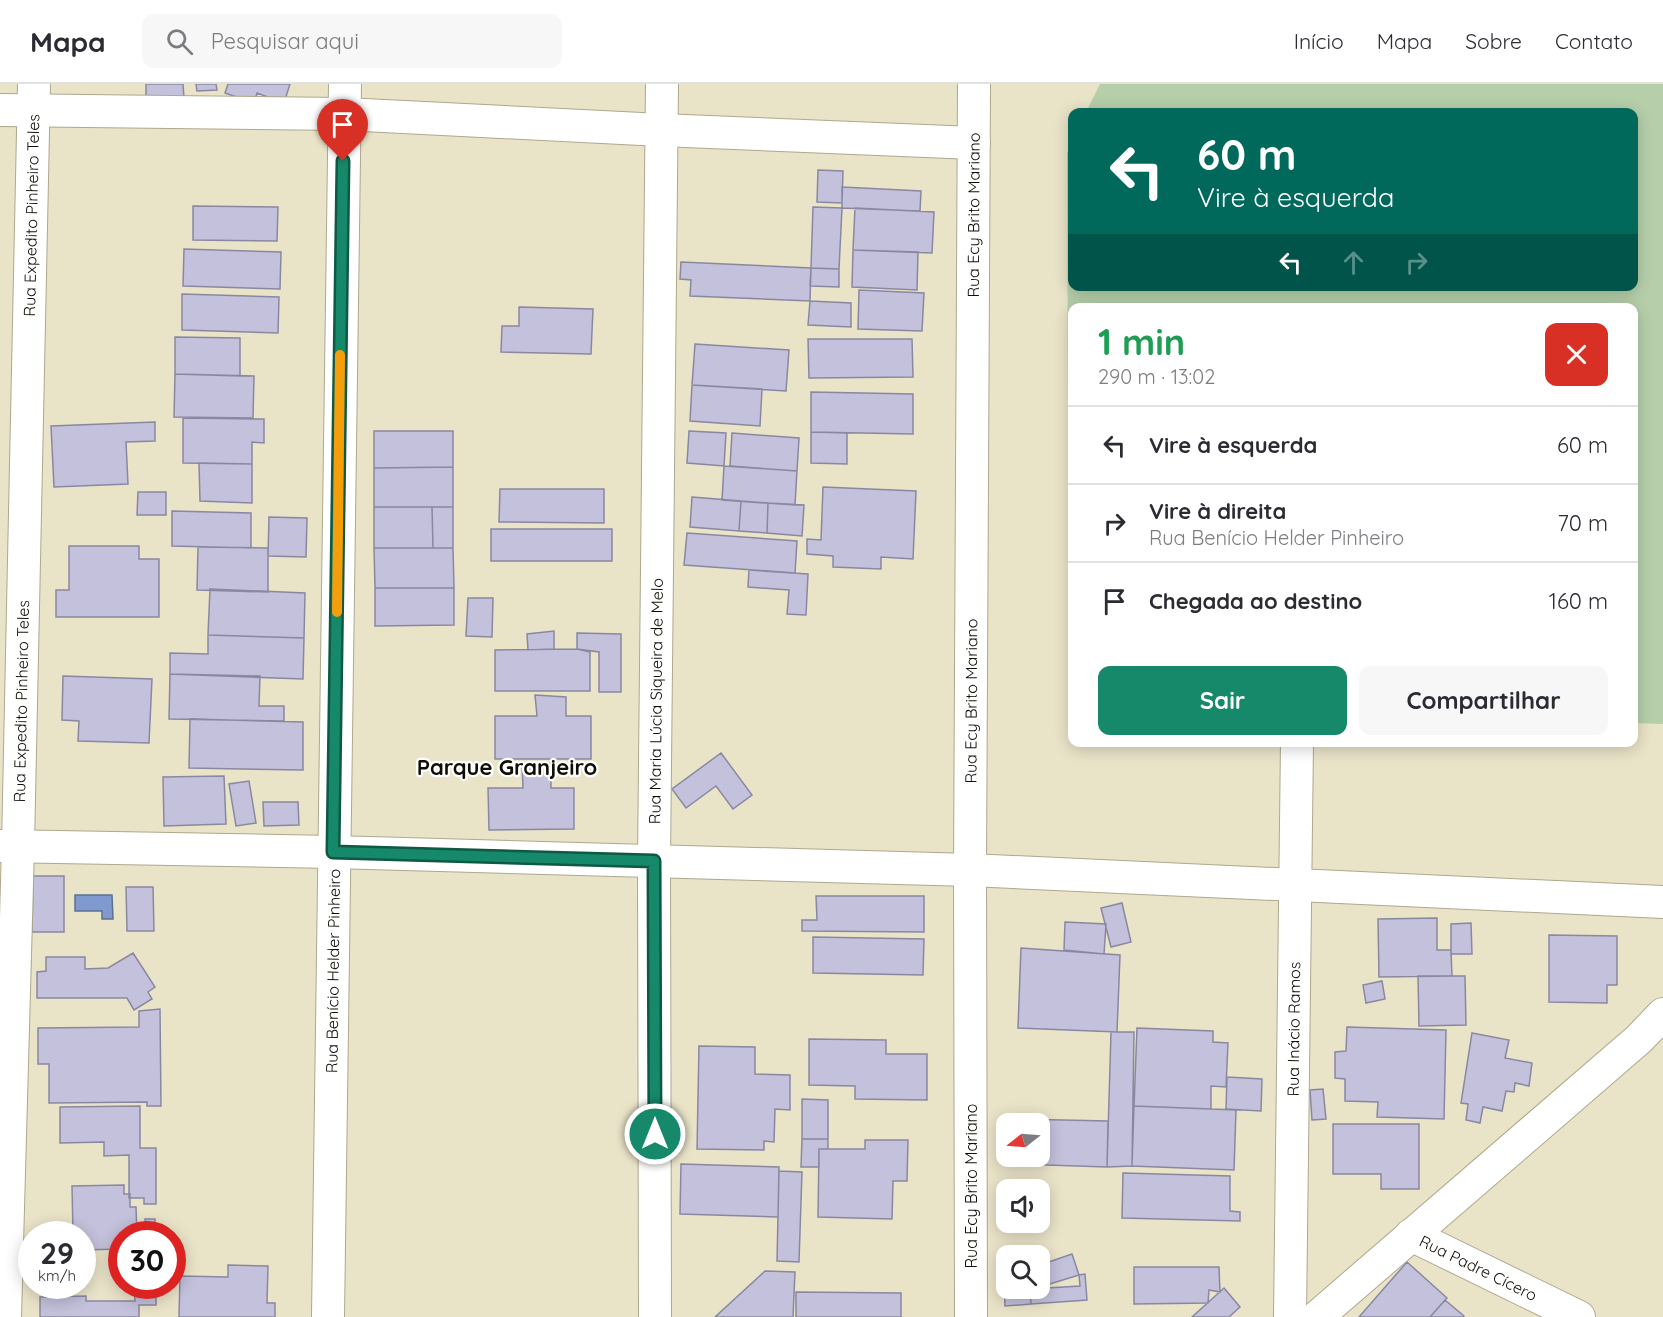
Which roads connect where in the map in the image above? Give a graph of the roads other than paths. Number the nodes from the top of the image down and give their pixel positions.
1 (662, 84) edge
2 (974, 84) edge
3 (33, 97) edge
4 (344, 99) edge
5 (0, 110) edge
6 (661, 130) junction
7 (974, 143) junction
8 (1297, 747) edge
9 (9, 846) edge
10 (333, 852) junction
11 (654, 861) junction
12 (970, 870) junction
13 (1296, 885) junction
14 (1663, 902) edge
15 (1663, 1014) edge
16 (1651, 1045) edge
17 (1412, 1235) junction
18 (5, 1317) edge
19 (328, 1317) edge
20 (655, 1317) edge
21 (971, 1317) edge
22 (1290, 1317) edge
23 (1317, 1317) edge
24 (1579, 1317) edge

1 - 6 street, Rua Maria Lúcia Siqueira de Melo
2 - 7 street, Rua Ecy Brito Mariano
3 - 4 street
3 - 5 street
3 - 9 street, Rua Expedito Pinheiro Teles
4 - 6 street
4 - 10 street, Rua Benício Helder Pinheiro
6 - 7 street
6 - 11 street, Rua Maria Lúcia Siqueira de Melo
7 - 12 street, Rua Ecy Brito Mariano
8 - 13 street, Rua Inácio Ramos
9 - 10 street
9 - 18 street, Rua Expedito Pinheiro Teles
10 - 11 street
10 - 19 street, Rua Benício Helder Pinheiro
11 - 12 street
11 - 20 street, Rua Maria Lúcia Siqueira de Melo
12 - 13 street
12 - 21 street, Rua Ecy Brito Mariano
13 - 14 street
13 - 22 street, Rua Inácio Ramos
15 - 16 street
16 - 17 street
17 - 23 street
17 - 24 street, Rua Padre Cícero

